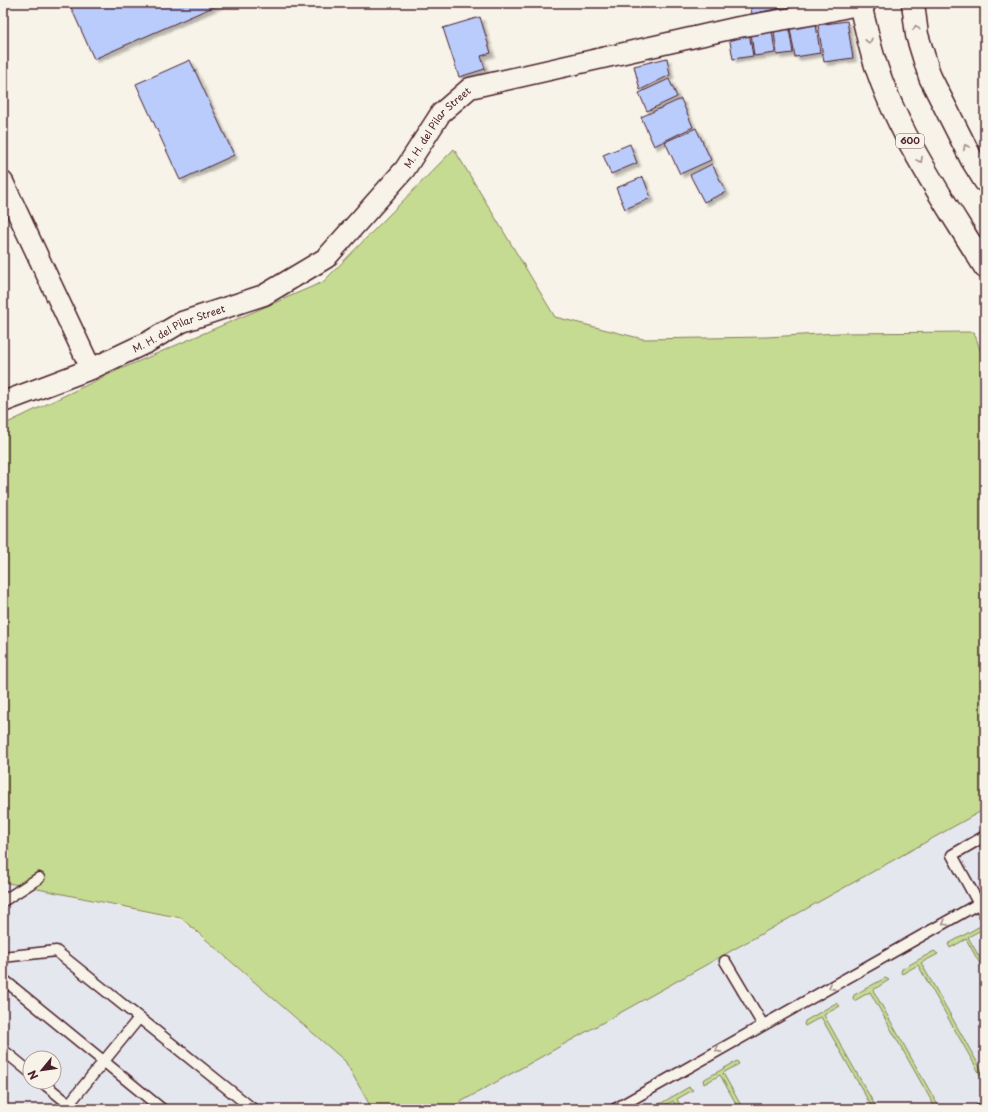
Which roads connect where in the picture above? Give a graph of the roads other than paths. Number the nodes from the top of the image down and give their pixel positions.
1 (862, 3) edge
2 (913, 3) edge
3 (985, 181) edge
4 (3, 182) edge
5 (985, 268) edge
6 (91, 369) junction
7 (3, 402) edge
8 (985, 836) edge
9 (39, 878) dead end
10 (3, 901) edge
11 (983, 903) edge
12 (985, 915) edge
13 (3, 957) edge
14 (725, 961) dead end
15 (3, 980) edge
16 (139, 1018) junction
17 (763, 1025) junction
18 (3, 1050) edge
19 (104, 1062) junction
20 (22, 1065) edge
21 (52, 1090) edge
22 (72, 1106) edge
23 (985, 1107) edge
24 (162, 1109) edge
25 (253, 1109) edge
26 (615, 1109) edge
27 (981, 1109) edge

1 -> 5 main road, 600
1 - 6 street, M. H. del Pilar Street
3 -> 2 main road
4 - 6 street
6 - 7 street, M. H. del Pilar Street
8 - 11 lane
9 - 10 lane
11 - 12 lane
11 -> 17 lane
13 - 16 lane
14 - 17 lane
15 - 19 lane
16 - 19 lane
16 - 25 lane
17 -> 26 lane
18 - 20 lane
19 - 22 lane
19 - 24 lane
21 - 22 lane
23 - 27 lane

